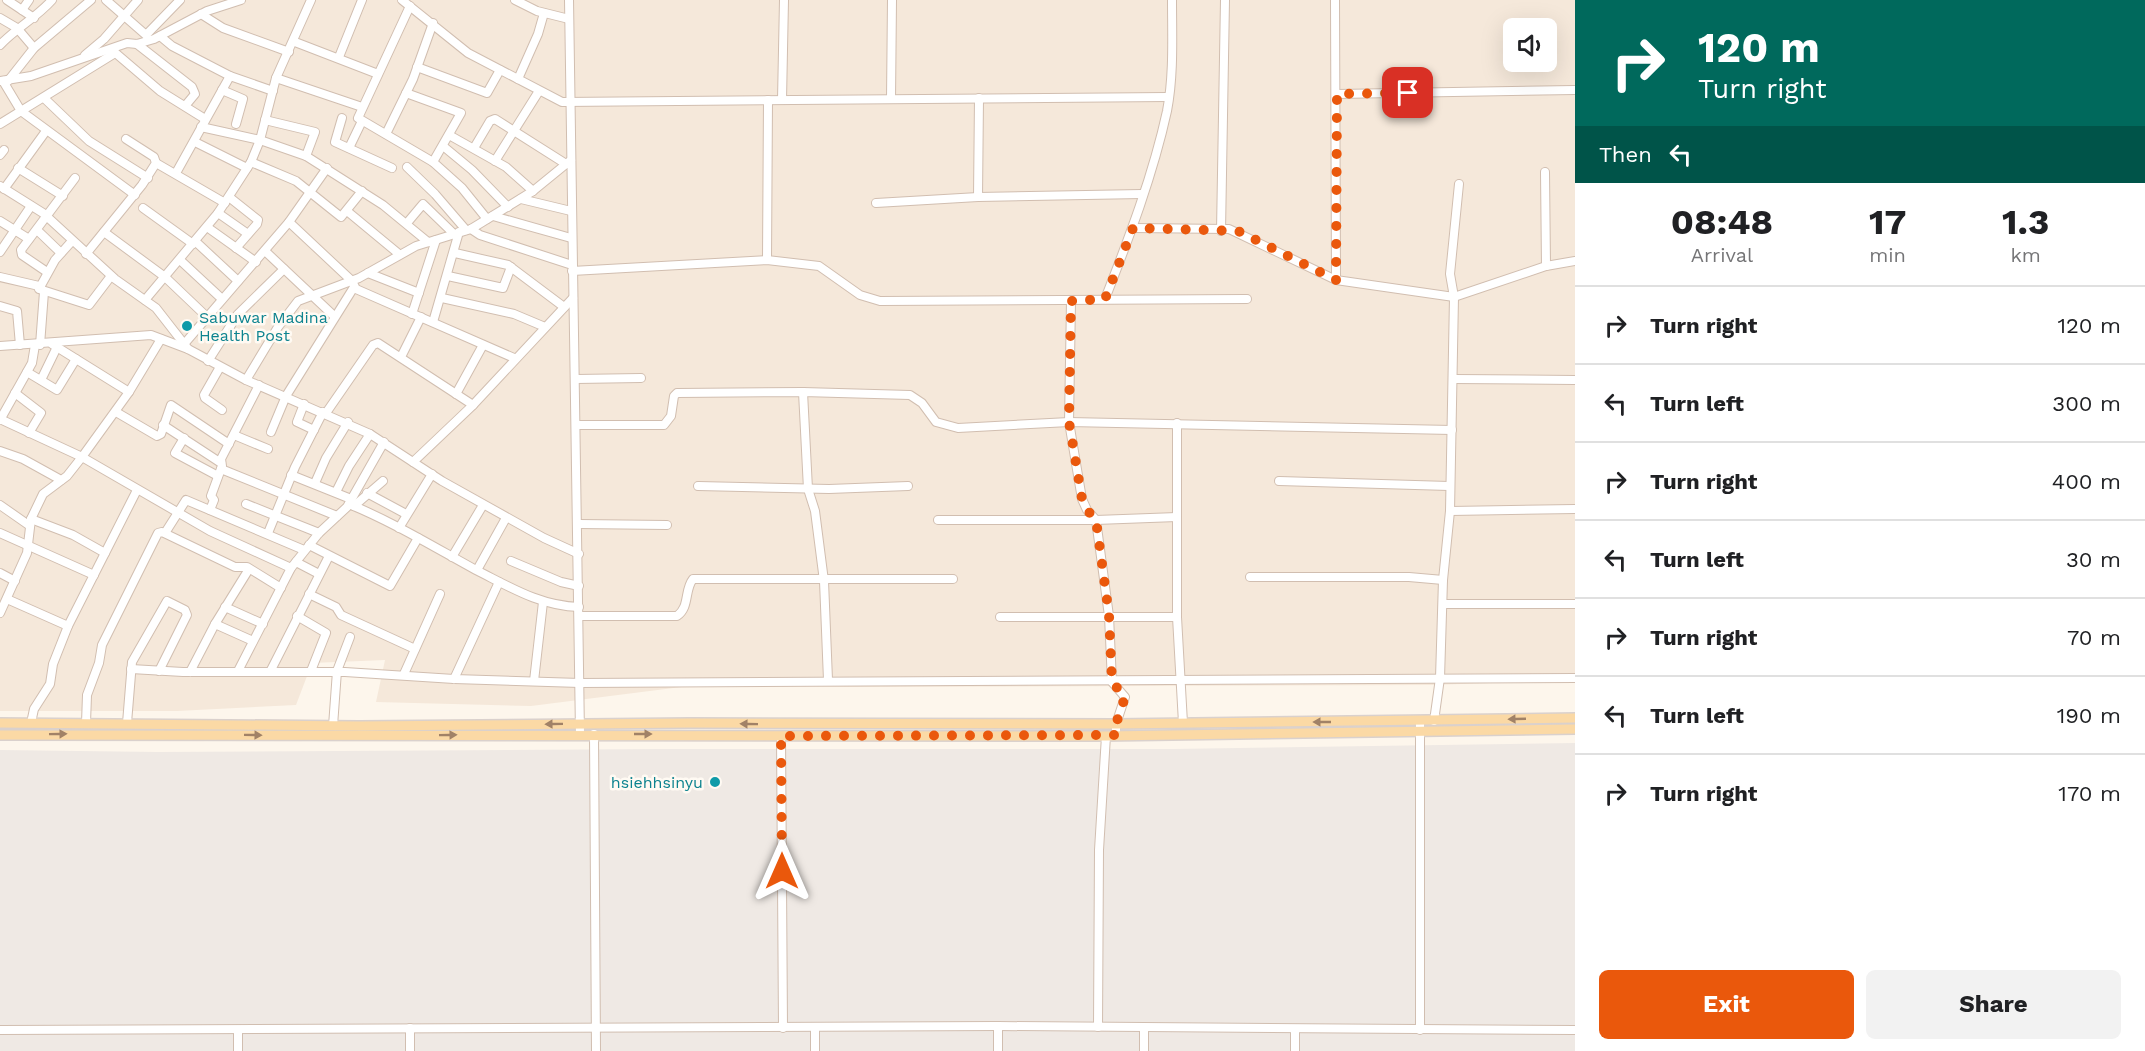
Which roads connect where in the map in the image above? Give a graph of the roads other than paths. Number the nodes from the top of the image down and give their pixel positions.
1 (5, 0) edge
2 (29, 0) edge
3 (52, 0) edge
4 (91, 0) edge
5 (106, 0) edge
6 (138, 0) edge
7 (180, 0) edge
8 (241, 0) edge
9 (311, 0) edge
10 (362, 0) edge
11 (402, 0) edge
12 (515, 0) edge
13 (569, 0) edge
14 (784, 0) edge
15 (892, 0) edge
16 (1172, 0) edge
17 (1224, 0) edge
18 (1335, 0) edge
19 (0, 4) edge
20 (410, 6) junction
21 (22, 10) junction
22 (544, 13) junction
23 (201, 14) junction
24 (124, 16) junction
25 (0, 18) edge
26 (34, 18) junction
27 (569, 19) junction
28 (433, 23) junction
29 (17, 28) junction
30 (160, 36) junction
31 (295, 42) junction
32 (137, 44) junction
33 (0, 45) edge
34 (34, 48) junction
35 (113, 51) junction
36 (289, 52) junction
37 (339, 57) junction
38 (82, 58) junction
39 (417, 67) junction
40 (500, 70) junction
41 (378, 74) junction
42 (230, 76) junction
43 (276, 78) junction
44 (518, 79) junction
45 (4, 81) edge
46 (222, 90) junction
47 (1575, 90) edge
48 (273, 91) junction
49 (539, 91) junction
50 (406, 93) junction
51 (1337, 94) junction
52 (1168, 97) junction
53 (44, 98) junction
54 (979, 98) junction
55 (891, 99) junction
56 (768, 100) junction
57 (782, 100) junction
58 (570, 101) junction
59 (185, 106) junction
60 (362, 107) junction
61 (21, 111) junction
62 (205, 118) junction
63 (342, 118) dead end
64 (265, 120) junction
65 (362, 121) junction
66 (0, 124) edge
67 (236, 124) dead end
68 (201, 127) junction
69 (46, 131) junction
70 (514, 131) junction
71 (386, 134) junction
72 (449, 135) junction
73 (126, 139) dead end
74 (260, 140) junction
75 (195, 142) junction
76 (443, 146) junction
77 (349, 148) junction
78 (474, 148) junction
79 (306, 156) junction
80 (495, 161) junction
81 (433, 162) junction
82 (568, 162) junction
83 (156, 163) junction
84 (249, 165) junction
85 (406, 167) dead end
86 (18, 168) junction
87 (327, 168) junction
88 (392, 168) dead end
89 (1545, 172) dead end
90 (176, 173) junction
91 (75, 178) dead end
92 (148, 178) junction
93 (1458, 184) dead end
94 (2, 187) edge
95 (362, 191) junction
96 (533, 191) junction
97 (310, 192) junction
98 (1142, 194) junction
99 (135, 195) junction
100 (63, 196) junction
101 (978, 196) junction
102 (521, 199) junction
103 (227, 200) junction
104 (876, 203) dead end
105 (31, 206) junction
106 (508, 207) junction
107 (143, 208) dead end
108 (347, 211) junction
109 (571, 212) junction
110 (218, 213) junction
111 (47, 217) junction
112 (490, 217) junction
113 (0, 221) edge
114 (289, 222) junction
115 (407, 223) junction
116 (207, 227) junction
117 (1133, 228) junction
118 (15, 229) junction
119 (37, 230) junction
120 (462, 231) junction
121 (1221, 231) junction
122 (104, 232) junction
123 (248, 234) junction
124 (572, 238) junction
125 (29, 239) junction
126 (72, 241) junction
127 (432, 241) junction
128 (194, 243) junction
129 (236, 248) junction
130 (265, 251) junction
131 (0, 252) edge
132 (61, 253) junction
133 (455, 253) junction
134 (86, 254) junction
135 (399, 254) junction
136 (180, 260) junction
137 (767, 261) junction
138 (1575, 261) edge
139 (256, 262) junction
140 (1546, 266) junction
141 (511, 267) junction
142 (572, 268) junction
143 (284, 269) junction
144 (47, 272) junction
145 (368, 273) junction
146 (111, 276) junction
147 (448, 276) junction
148 (0, 277) edge
149 (165, 277) junction
150 (1336, 280) junction
151 (238, 281) junction
152 (353, 284) junction
153 (41, 289) junction
154 (419, 293) junction
155 (311, 295) junction
156 (1454, 297) junction
157 (442, 298) junction
158 (573, 298) junction
159 (222, 299) junction
160 (1105, 299) junction
161 (1247, 299) dead end
162 (145, 300) junction
163 (1071, 301) junction
164 (0, 306) edge
165 (564, 307) junction
166 (412, 314) junction
167 (334, 316) junction
168 (207, 317) junction
169 (421, 317) junction
170 (433, 322) junction
171 (545, 327) junction
172 (161, 339) junction
173 (20, 345) junction
174 (38, 345) junction
175 (483, 345) junction
176 (0, 346) edge
177 (54, 346) junction
178 (187, 346) junction
179 (400, 357) junction
180 (514, 358) junction
181 (76, 359) junction
182 (208, 360) junction
183 (220, 367) junction
184 (27, 372) junction
185 (641, 378) dead end
186 (576, 379) junction
187 (1454, 379) junction
188 (41, 380) junction
189 (246, 380) junction
190 (1575, 380) edge
191 (259, 385) junction
192 (129, 392) junction
193 (803, 392) junction
194 (15, 393) junction
195 (456, 394) junction
196 (286, 396) junction
197 (304, 404) junction
198 (472, 405) junction
199 (222, 410) dead end
200 (116, 412) junction
201 (325, 413) junction
202 (0, 419) edge
203 (348, 422) junction
204 (1069, 422) junction
205 (1177, 423) junction
206 (163, 424) junction
207 (577, 425) junction
208 (314, 430) junction
209 (1452, 430) junction
210 (271, 432) dead end
211 (29, 433) junction
212 (370, 434) junction
213 (234, 435) junction
214 (184, 438) junction
215 (384, 442) junction
216 (229, 444) junction
217 (268, 449) dead end
218 (0, 451) edge
219 (82, 457) junction
220 (413, 462) junction
221 (220, 470) junction
222 (432, 474) junction
223 (291, 475) junction
224 (61, 480) junction
225 (383, 481) dead end
226 (1279, 482) dead end
227 (315, 483) junction
228 (698, 486) dead end
229 (908, 486) dead end
230 (1449, 486) junction
231 (808, 489) junction
232 (137, 490) junction
233 (336, 492) junction
234 (367, 493) junction
235 (283, 495) junction
236 (351, 503) junction
237 (246, 504) dead end
238 (0, 505) edge
239 (483, 505) junction
240 (1575, 509) edge
241 (210, 510) junction
242 (1450, 511) junction
243 (176, 514) junction
244 (275, 514) junction
245 (406, 514) junction
246 (337, 516) junction
247 (1177, 517) junction
248 (506, 518) junction
249 (938, 520) dead end
250 (1096, 520) junction
251 (31, 522) junction
252 (579, 524) junction
253 (667, 525) dead end
254 (399, 528) junction
255 (0, 533) edge
256 (165, 533) junction
257 (268, 533) junction
258 (319, 533) junction
259 (418, 538) junction
260 (29, 546) junction
261 (307, 547) junction
262 (105, 553) junction
263 (579, 554) junction
264 (329, 556) junction
265 (452, 557) junction
266 (511, 561) dead end
267 (294, 565) junction
268 (249, 569) junction
269 (477, 570) junction
270 (0, 573) edge
271 (320, 573) junction
272 (94, 574) junction
273 (1250, 577) dead end
274 (954, 579) dead end
275 (1443, 580) junction
276 (15, 581) junction
277 (824, 581) junction
278 (500, 582) junction
279 (579, 586) junction
280 (281, 588) junction
281 (309, 594) junction
282 (440, 594) dead end
283 (7, 599) junction
284 (543, 602) junction
285 (1443, 604) junction
286 (1575, 604) edge
287 (225, 607) junction
288 (579, 612) junction
289 (0, 613) edge
290 (1109, 615) junction
291 (297, 616) junction
292 (1000, 617) dead end
293 (1177, 617) junction
294 (214, 624) junction
295 (262, 624) junction
296 (68, 626) junction
297 (351, 637) dead end
298 (254, 641) junction
299 (415, 649) junction
300 (131, 669) junction
301 (271, 670) junction
302 (159, 671) junction
303 (238, 671) junction
304 (311, 671) junction
305 (337, 671) junction
306 (190, 672) junction
307 (404, 674) junction
308 (1440, 678) junction
309 (1575, 678) edge
310 (454, 679) junction
311 (828, 680) junction
312 (534, 681) junction
313 (1182, 681) junction
314 (1112, 682) junction
315 (580, 683) junction
316 (1575, 718) edge
317 (1434, 721) junction
318 (0, 723) edge
319 (31, 723) junction
320 (86, 723) junction
321 (127, 723) junction
322 (580, 723) junction
323 (1182, 723) junction
324 (1116, 724) junction
325 (333, 726) junction
326 (1420, 726) junction
327 (1575, 729) edge
328 (580, 734) junction
329 (594, 734) junction
330 (0, 735) edge
331 (781, 736) junction
332 (1111, 736) junction
333 (998, 1026) junction
334 (1098, 1027) junction
335 (410, 1028) junction
336 (595, 1028) junction
337 (783, 1028) junction
338 (815, 1028) junction
339 (1144, 1028) junction
340 (0, 1030) edge
341 (238, 1030) junction
342 (1295, 1030) junction
343 (1420, 1030) junction
344 (1575, 1030) edge
345 (238, 1051) edge
346 (410, 1051) edge
347 (596, 1051) edge
348 (815, 1051) edge
349 (998, 1051) edge
350 (1144, 1051) edge
351 (1295, 1051) edge

1 - 19 street
1 - 21 street
2 - 21 street
3 - 26 street
4 - 34 street
5 - 24 street
6 - 24 street
7 - 24 street
8 - 23 street
9 - 31 street
10 - 37 street
11 - 20 street
12 - 22 street
13 - 27 street
14 - 57 street
15 - 55 street
16 - 52 street
17 - 121 street
18 - 51 street
20 - 28 street
20 - 41 street
21 - 26 street
22 - 27 street
22 - 44 street
23 - 30 street
23 - 36 street
24 - 38 street
25 - 29 street
26 - 29 street
27 - 58 street
28 - 39 street
28 - 40 street
29 - 33 street
29 - 34 street
30 - 32 street
30 - 42 street
31 - 36 street
31 - 37 street
32 - 35 street
32 - 59 street
34 - 45 street
35 - 38 street
35 - 53 street
35 - 59 street
36 - 43 street
37 - 41 street
38 - 45 street
39 - 40 street
39 - 50 street
40 - 44 street
41 - 60 street
42 - 46 street
42 - 48 street
43 - 48 street
43 - 60 street
44 - 49 street
45 - 61 street
46 - 62 street
46 - 67 street
47 - 51 street
48 - 64 street
49 - 58 street
49 - 70 street
50 - 71 street
50 - 72 street
51 - 150 street
52 - 54 street
52 - 98 street
53 - 61 street
53 - 92 street
54 - 55 street
54 - 101 street
55 - 57 street
56 - 57 street
56 - 58 street
56 - 137 street
58 - 82 street
59 - 62 street
60 - 65 street
61 - 66 street
61 - 69 street
62 - 68 street
63 - 77 street
64 - 74 street
64 - 79 street
65 - 71 street
65 - 77 street
68 - 74 street
68 - 75 street
69 - 86 street
69 - 99 street
70 - 78 street
70 - 80 street
70 - 82 street
71 - 81 street
72 - 76 street
72 - 78 street
73 - 83 street
74 - 79 street
74 - 84 street
75 - 84 street
75 - 90 street
76 - 81 street
76 - 106 street
77 - 88 street
78 - 80 street
79 - 87 street
80 - 96 street
81 - 112 street
82 - 96 street
82 - 109 street
83 - 90 street
83 - 92 street
84 - 97 street
84 - 103 street
85 - 120 street
86 - 94 street
86 - 100 street
87 - 95 street
87 - 97 street
89 - 140 street
90 - 103 street
91 - 100 street
92 - 99 street
93 - 156 street
94 - 105 street
95 - 108 street
95 - 115 street
96 - 102 street
97 - 108 street
97 - 114 street
98 - 101 street
98 - 117 street
99 - 122 street
100 - 111 street
101 - 104 street
102 - 106 street
102 - 109 street
103 - 110 street
103 - 123 street
105 - 111 street
105 - 118 street
106 - 112 street
107 - 128 street
108 - 135 street
109 - 124 street
110 - 116 street
110 - 123 street
111 - 119 street
111 - 126 street
112 - 120 street
112 - 124 street
113 - 118 street
114 - 130 street
114 - 152 street
115 - 120 street
115 - 127 street
116 - 128 street
116 - 129 street
117 - 121 street
117 - 160 street
118 - 125 street
118 - 131 street
119 - 125 street
119 - 132 street
120 - 127 street
120 - 133 street
120 - 142 street
121 - 150 street
122 - 134 street
122 - 149 street
123 - 129 street
124 - 142 street
125 - 144 street
126 - 132 street
126 - 134 street
127 - 135 street
127 - 154 street
128 - 136 street
128 - 151 street
129 - 139 street
130 - 139 street
130 - 143 street
132 - 144 street
133 - 141 street
133 - 147 street
134 - 146 street
135 - 145 street
136 - 149 street
136 - 159 street
137 - 142 street
137 - 163 street
138 - 140 street
139 - 151 street
140 - 156 street
141 - 147 street
141 - 165 street
142 - 158 street
143 - 155 street
143 - 182 street
144 - 153 street
145 - 152 street
145 - 154 street
146 - 153 street
146 - 162 street
147 - 157 street
148 - 153 street
149 - 162 street
149 - 168 street
150 - 156 street
151 - 159 street
152 - 155 street
152 - 166 street
152 - 167 street
153 - 174 street
154 - 166 street
155 - 167 street
155 - 189 street
156 - 187 street
157 - 170 street
157 - 171 street
158 - 165 street
158 - 186 street
159 - 168 street
160 - 161 street
160 - 163 street
162 - 178 street
163 - 204 street
164 - 173 street
165 - 171 street
166 - 169 street
167 - 196 street
168 - 178 street
169 - 170 street
169 - 179 street
170 - 175 street
171 - 180 street
172 - 177 street
172 - 178 street
172 - 192 street
173 - 174 street
173 - 176 street
174 - 177 street
174 - 184 street
175 - 180 street
175 - 195 street
177 - 181 street
177 - 188 street
178 - 182 street
179 - 195 street
179 - 201 street
180 - 198 street
181 - 188 street
181 - 192 street
182 - 183 street
183 - 189 street
183 - 199 street
184 - 188 street
184 - 194 street
185 - 186 street
186 - 207 street
187 - 190 street
187 - 209 street
189 - 191 street
191 - 196 street
191 - 213 street
192 - 200 street
193 - 204 street
193 - 207 street
193 - 231 street
194 - 202 street
194 - 211 street
195 - 198 street
196 - 197 street
196 - 210 street
197 - 201 street
197 - 208 street
198 - 220 street
200 - 206 street
200 - 219 street
201 - 203 street
201 - 208 street
202 - 211 street
203 - 212 street
203 - 227 street
204 - 205 street
204 - 250 street
205 - 209 street
205 - 247 street
206 - 214 street
206 - 216 street
207 - 252 street
208 - 223 street
209 - 230 street
211 - 219 street
212 - 215 street
212 - 233 street
213 - 216 street
213 - 217 street
214 - 221 street
214 - 221 street
215 - 220 street
215 - 236 street
216 - 221 street
218 - 224 street
219 - 224 street
219 - 232 street
220 - 222 street
221 - 235 street
221 - 241 street
222 - 239 street
222 - 245 street
223 - 227 street
223 - 235 street
224 - 251 street
225 - 234 street
226 - 230 street
227 - 233 street
228 - 231 street
229 - 231 street
230 - 242 street
231 - 277 street
232 - 243 street
232 - 262 street
233 - 236 street
234 - 236 street
234 - 245 street
235 - 244 street
235 - 246 street
236 - 246 street
236 - 254 street
237 - 244 street
238 - 251 street
239 - 248 street
239 - 265 street
240 - 242 street
241 - 243 street
241 - 257 street
242 - 275 street
243 - 256 street
243 - 267 street
244 - 257 street
244 - 258 street
245 - 254 street
246 - 258 street
247 - 250 street
247 - 293 street
248 - 263 street
248 - 269 street
249 - 250 street
250 - 290 street
251 - 260 street
251 - 262 street
252 - 253 street
252 - 263 street
254 - 259 street
255 - 260 street
256 - 268 street
256 - 320 street
257 - 261 street
258 - 261 street
259 - 264 street
259 - 265 street
260 - 272 street
260 - 276 street
261 - 264 street
261 - 267 street
262 - 272 street
263 - 279 street
264 - 271 street
265 - 269 street
266 - 279 street
267 - 271 street
267 - 280 street
268 - 280 street
268 - 287 street
269 - 278 street
270 - 276 street
271 - 281 street
272 - 296 street
273 - 275 street
274 - 277 street
275 - 285 street
276 - 283 street
277 - 288 street
277 - 311 street
278 - 284 street
278 - 310 street
279 - 288 street
280 - 295 street
281 - 291 street
281 - 299 street
282 - 299 street
283 - 289 street
283 - 296 street
284 - 288 street
284 - 312 street
285 - 286 street
285 - 308 street
287 - 294 street
287 - 295 street
288 - 315 street
290 - 292 street
290 - 293 street
290 - 314 street
291 - 301 street
291 - 304 street
293 - 313 street
294 - 298 street
294 - 306 street
295 - 298 street
296 - 319 street
297 - 305 street
298 - 303 street
299 - 307 street
300 - 302 street
300 - 302 street
300 - 321 street
301 - 303 street
301 - 304 street
302 - 306 street
303 - 306 street
304 - 305 street
305 - 307 street
305 - 325 street
307 - 310 street
308 - 309 street
308 - 313 street
308 - 317 street
310 - 312 street
311 - 314 street
311 - 315 street
312 - 315 street
313 - 314 street
313 - 323 street
314 - 324 street
315 - 322 street
316 -> 317 main road
317 - 326 main road
318 - 319 main road
319 - 320 main road
320 - 321 main road
321 - 325 main road
324 -> 322 main road
322 -> 325 main road
322 - 328 street
323 - 324 main road
326 -> 323 main road
324 - 332 street
326 - 327 main road
326 - 332 main road
326 - 343 street
328 - 329 main road
330 -> 328 main road
329 -> 331 main road
329 - 336 street
331 - 332 main road
331 - 337 street
332 - 334 street
333 - 334 street
333 - 338 street
333 - 349 street
334 - 339 street
335 - 336 street
335 - 341 street
335 - 346 street
336 - 337 street
336 - 347 street
337 - 338 street
338 - 348 street
339 - 342 street
339 - 350 street
340 - 341 street
341 - 345 street
342 - 343 street
342 - 351 street
343 - 344 street

